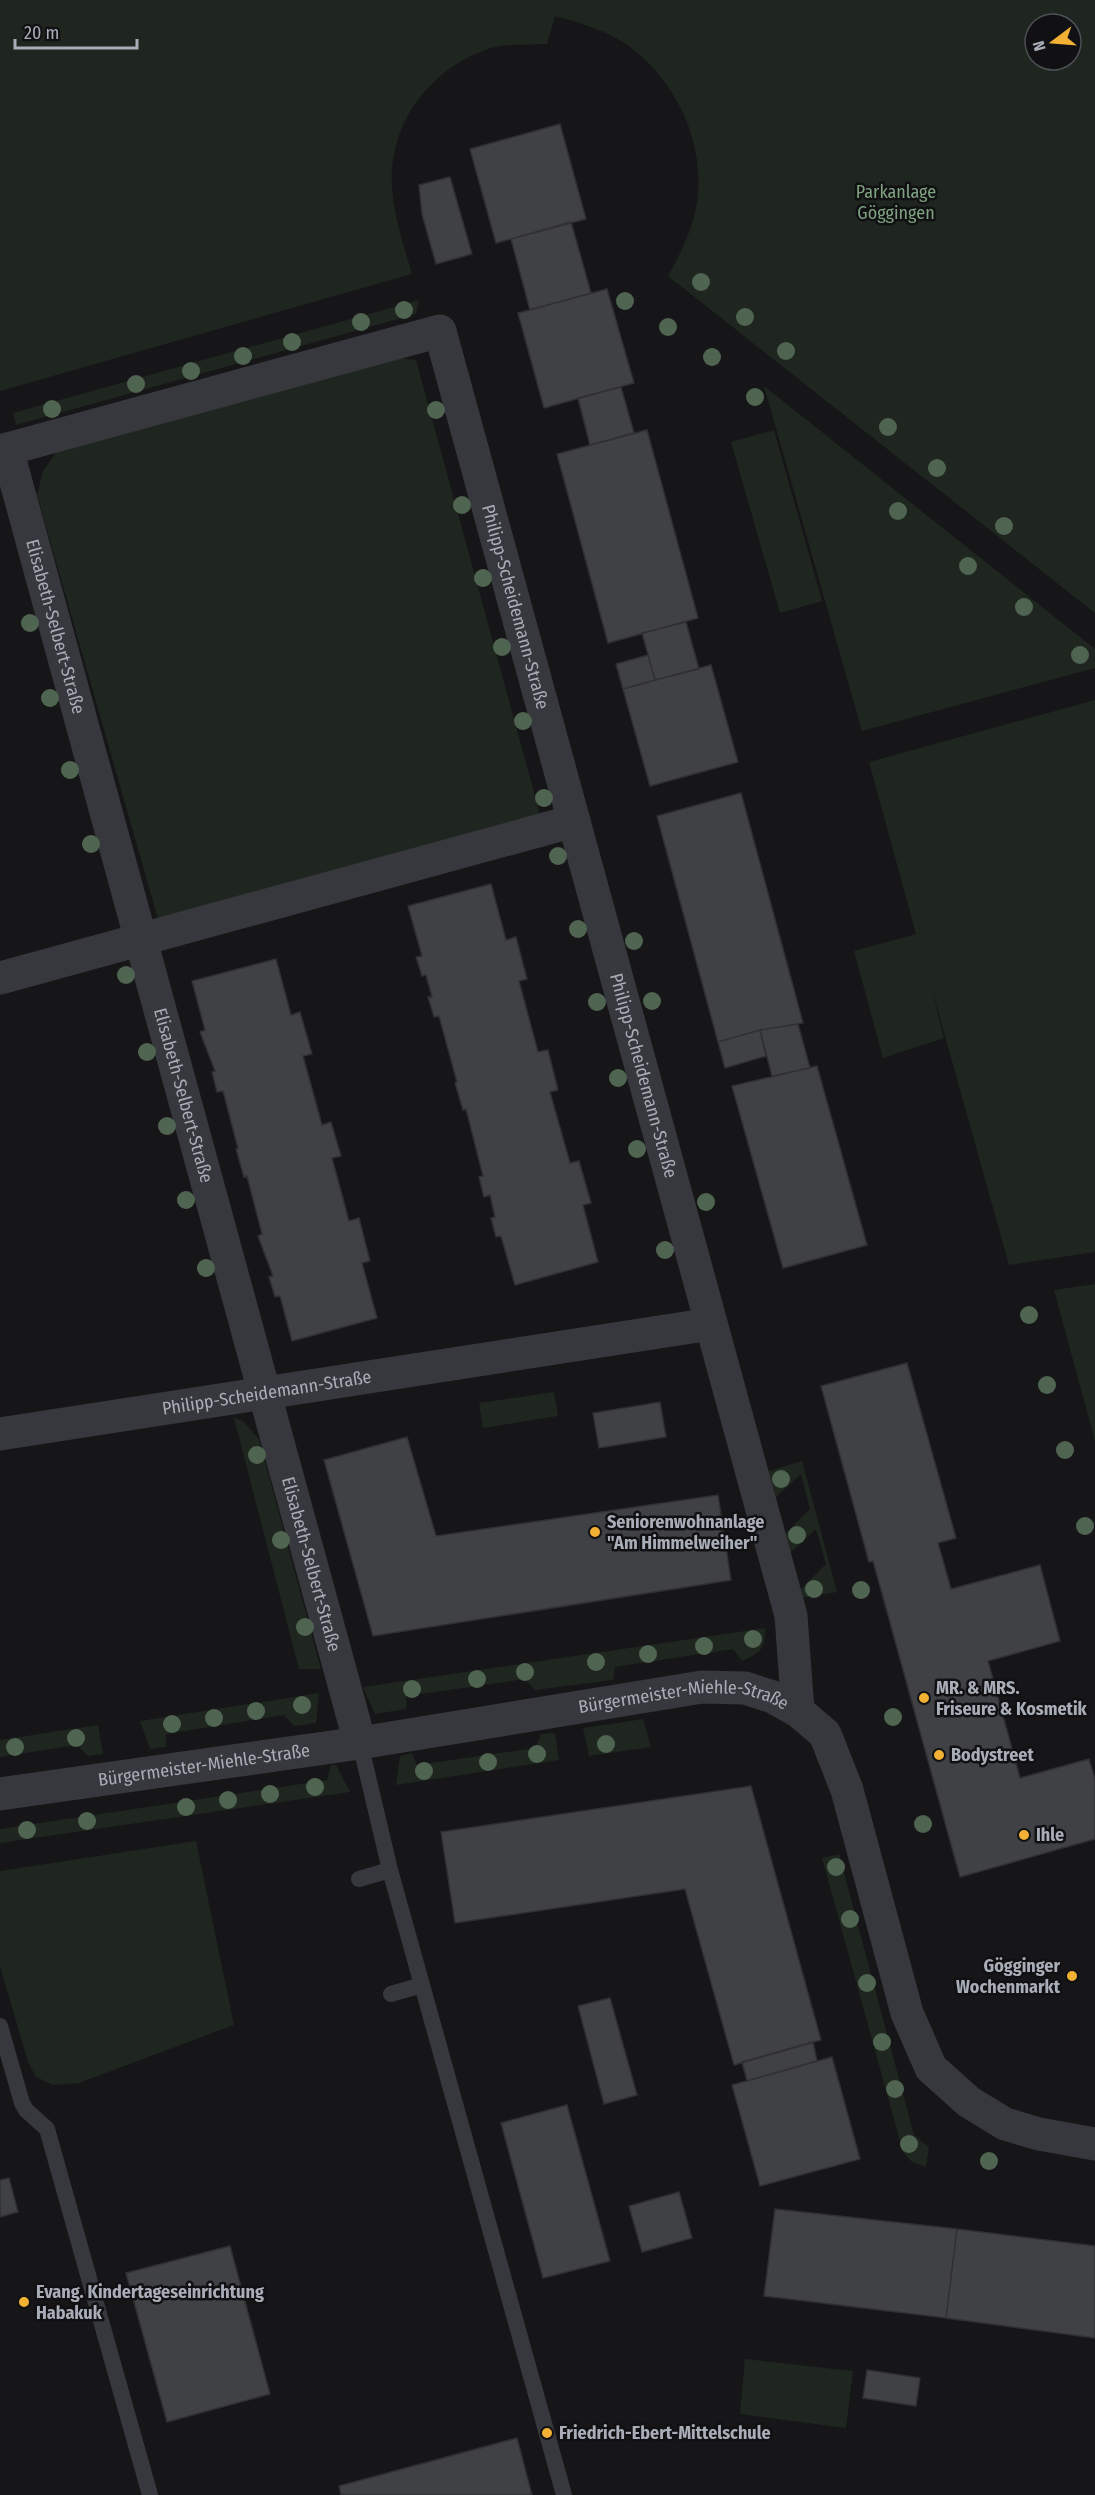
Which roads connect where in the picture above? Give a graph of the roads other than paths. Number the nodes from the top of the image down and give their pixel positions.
1 (3, 450) edge
2 (574, 821) junction
3 (141, 940) junction
4 (0, 978) edge
5 (711, 1324) junction
6 (264, 1393) junction
7 (0, 1434) edge
8 (798, 1711) junction
9 (360, 1743) junction
10 (0, 1794) edge
11 (390, 1870) junction
12 (359, 1879) dead end
13 (422, 1985) junction
14 (391, 1994) dead end
15 (0, 2026) edge
16 (1095, 2144) edge
17 (150, 2495) edge
18 (564, 2495) edge

1 - 2 street, Philipp-Scheidemann-Straße
1 - 3 street, Elisabeth-Selbert-Straße
2 - 3 street
2 - 5 street, Philipp-Scheidemann-Straße
3 - 4 street
3 - 6 street, Elisabeth-Selbert-Straße
5 - 6 street, Philipp-Scheidemann-Straße
5 - 8 street, Philipp-Scheidemann-Straße
6 - 7 street, Philipp-Scheidemann-Straße
6 - 9 street, Elisabeth-Selbert-Straße
8 - 9 street, Bürgermeister-Miehle-Straße
8 - 16 street, Bürgermeister-Miehle-Straße
9 - 10 street, Bürgermeister-Miehle-Straße
9 - 11 lane
11 - 12 lane
11 - 13 lane
13 - 14 lane
13 - 18 lane
15 - 17 lane

